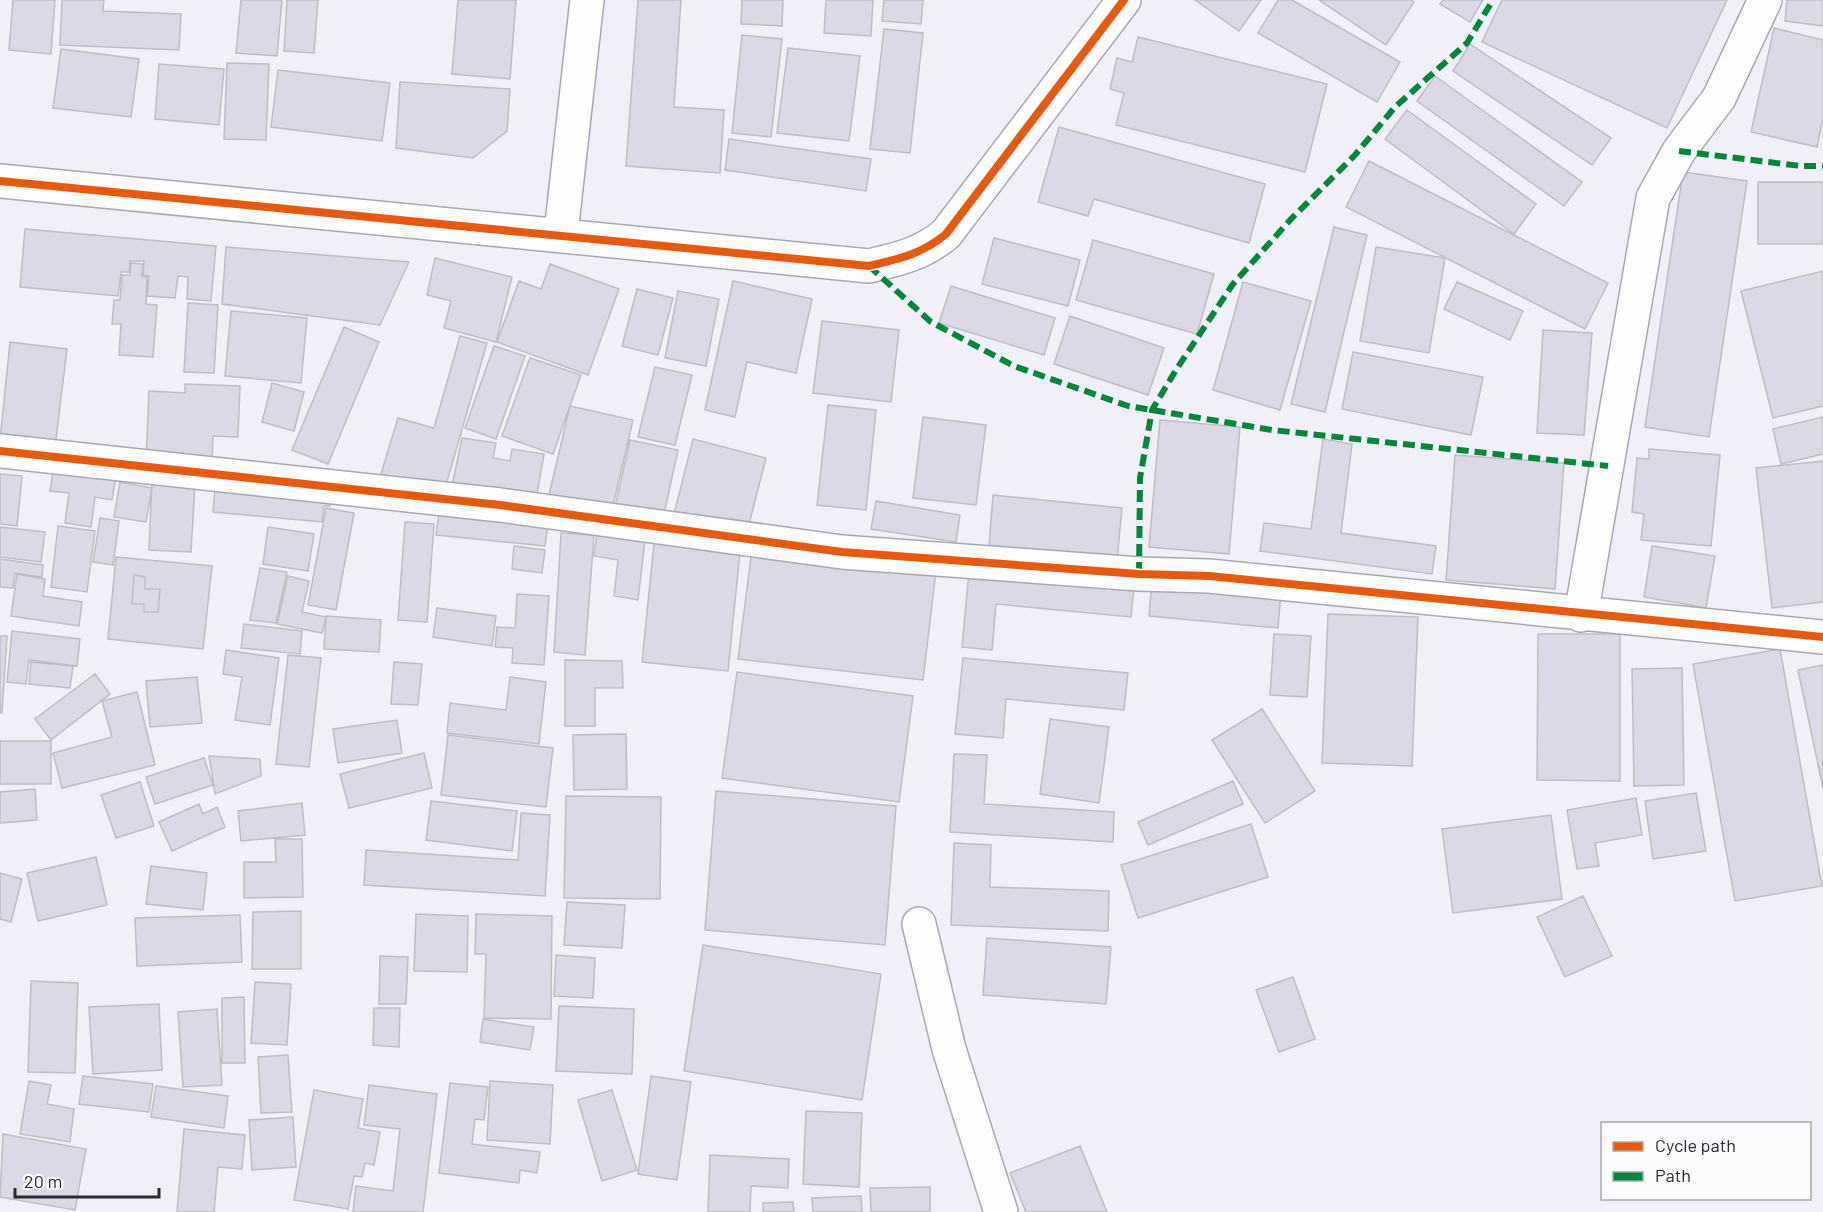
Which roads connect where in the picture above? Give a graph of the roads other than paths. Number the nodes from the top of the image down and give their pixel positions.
1 (587, 0) edge
2 (1124, 0) edge
3 (1766, 0) edge
4 (0, 181) edge
5 (561, 233) junction
6 (0, 451) edge
7 (1581, 615) junction
8 (1823, 638) edge
9 (919, 924) dead end
10 (1001, 1212) edge

1 - 5 street
2 - 5 street
3 - 7 street
4 - 5 street
6 - 7 street
7 - 8 street
9 - 10 street

